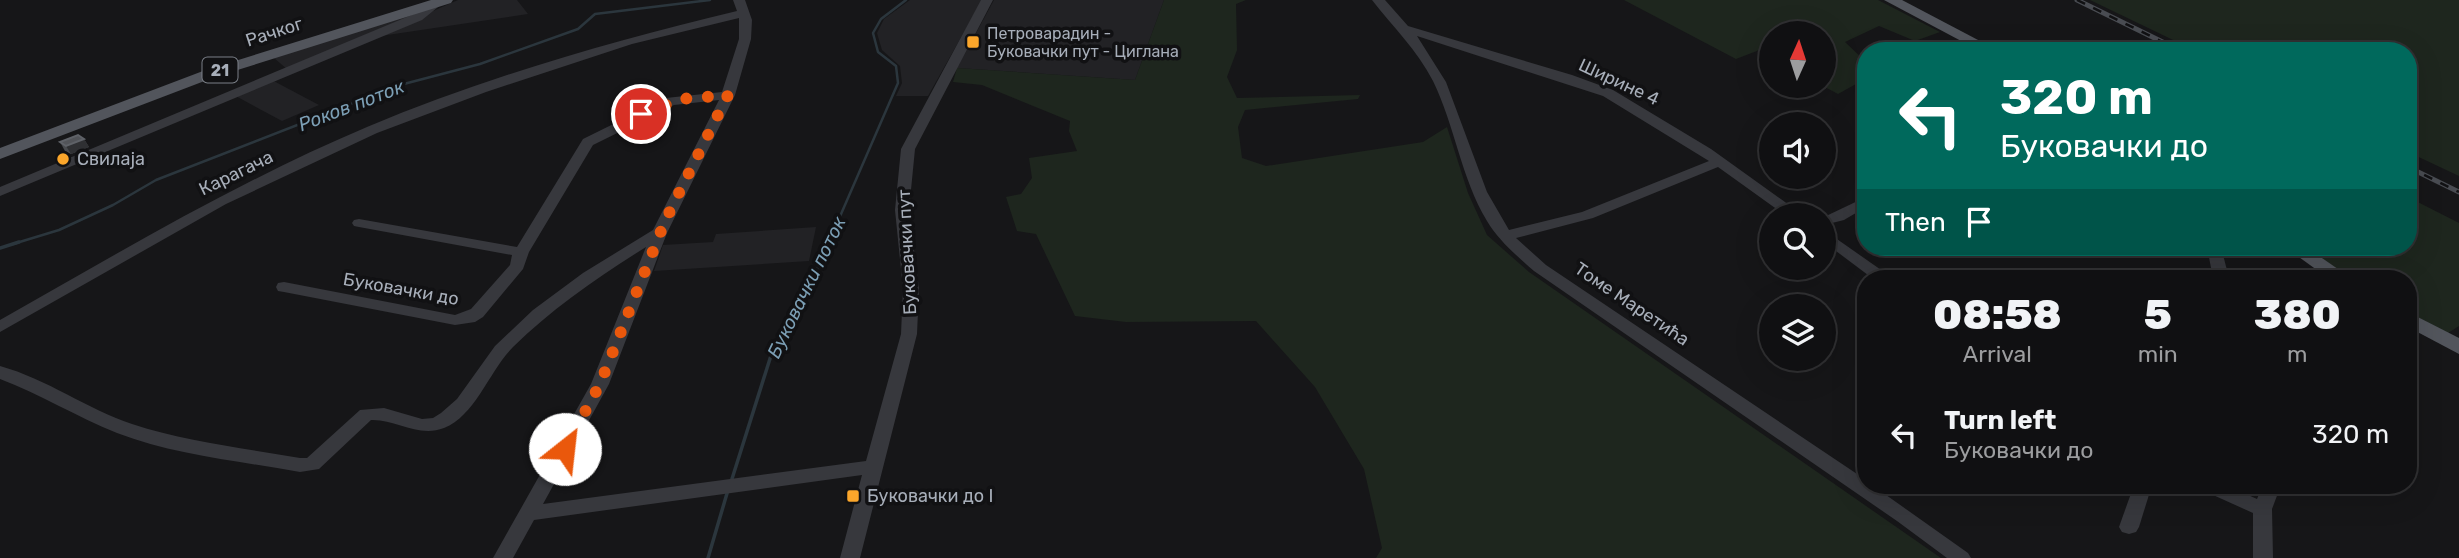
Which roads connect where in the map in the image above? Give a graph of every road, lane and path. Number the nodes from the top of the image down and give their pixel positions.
1 (987, 0) edge
2 (1378, 0) edge
3 (1891, 0) edge
4 (441, 1) edge
5 (742, 6) edge
6 (1405, 29) junction
7 (1974, 42) edge
8 (728, 95) junction
9 (0, 155) edge
10 (1719, 162) junction
11 (0, 192) edge
12 (1777, 203) edge
13 (1857, 206) edge
14 (1836, 218) edge
15 (359, 223) dead end
16 (660, 233) junction
17 (1506, 235) junction
18 (1836, 243) edge
19 (521, 252) junction
20 (2308, 256) edge
21 (1871, 270) edge
22 (2329, 270) edge
23 (284, 286) dead end
24 (2417, 323) edge
25 (0, 327) edge
26 (2459, 347) edge
27 (0, 372) edge
28 (874, 467) junction
29 (1857, 484) edge
30 (1871, 494) edge
31 (2140, 494) edge
32 (2229, 494) edge
33 (2268, 494) edge
34 (2262, 509) junction
35 (529, 513) junction
36 (2129, 527) dead end
37 (503, 558) edge
38 (850, 558) edge
39 (1961, 558) edge
40 (2263, 558) edge

1 - 28 street, Буковачки пут
2 - 6 street, Томе Маретића
3 - 7 main road
4 - 9 main road, Рачког / 21
4 - 11 street
5 - 8 street
5 - 25 street, Карагача
6 - 10 street, Ширине 4
6 - 17 street, Томе Маретића
8 - 16 street
8 - 19 street, Буковачки до
10 - 12 street, Ширине 4
10 - 17 street
13 - 14 street
15 - 19 street
16 - 27 street
16 - 35 street
17 - 29 street, Томе Маретића
18 - 21 street
19 - 23 street, Буковачки до
20 - 22 main road
24 - 26 main road
28 - 35 street
28 - 38 street, Буковачки пут
30 - 39 street, Томе Маретића
31 - 36 street
32 - 34 street
33 - 34 street
34 - 40 street
35 - 37 street

